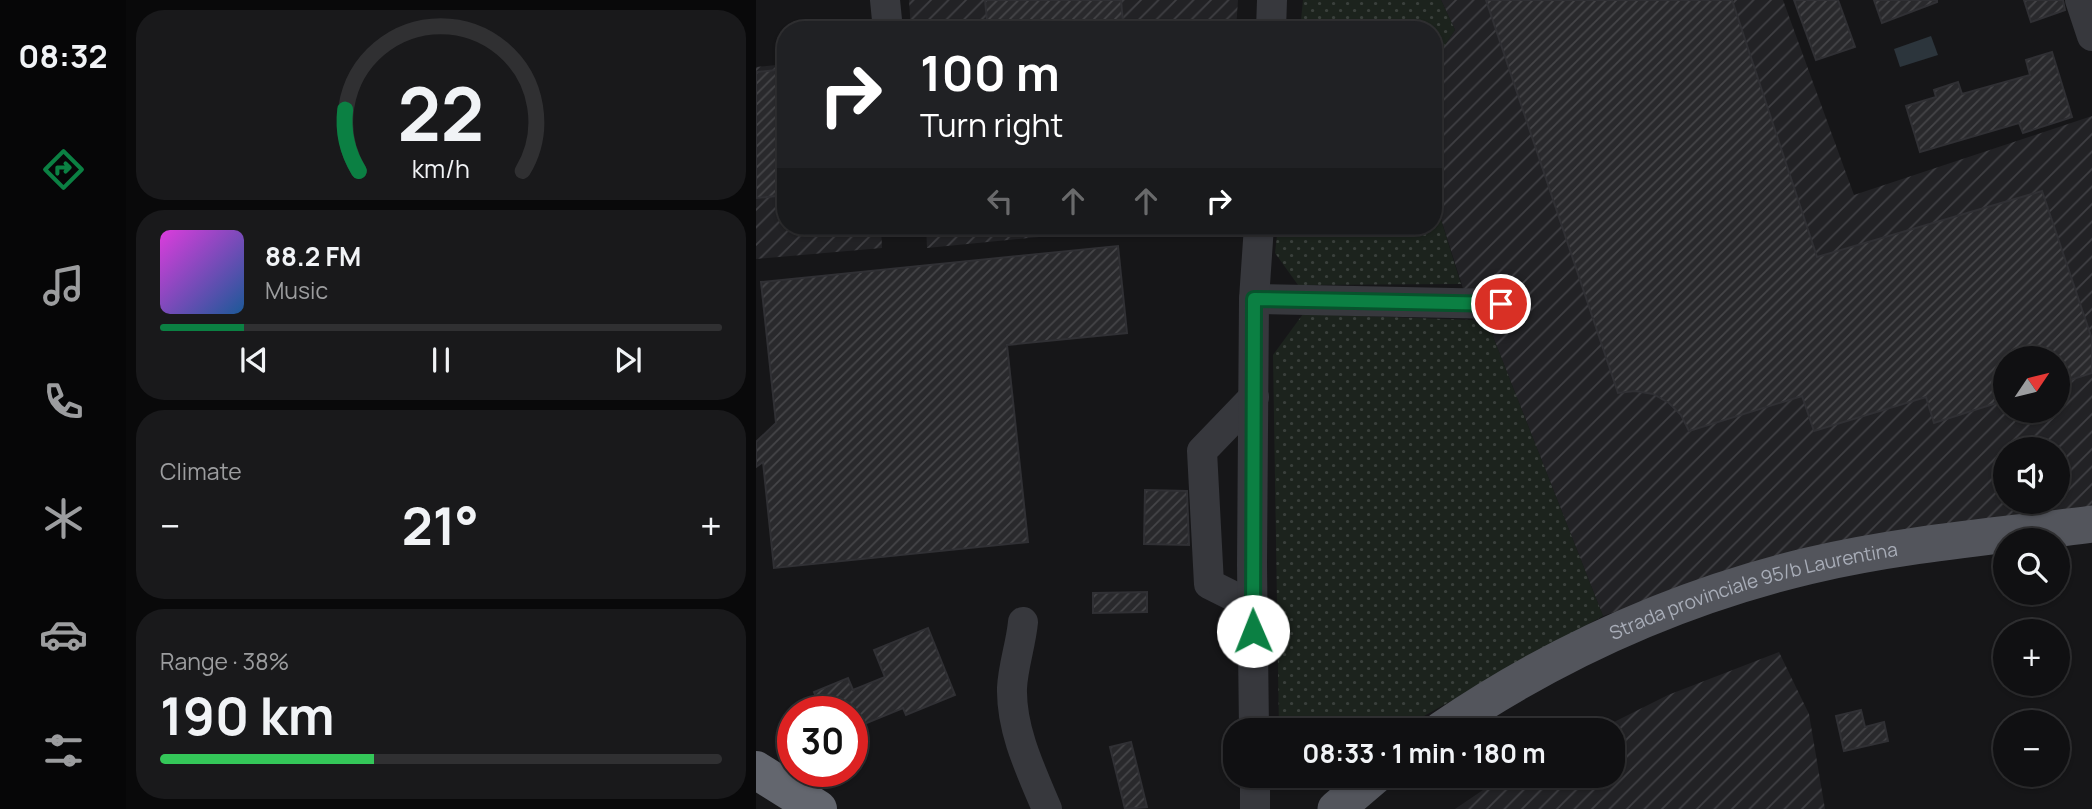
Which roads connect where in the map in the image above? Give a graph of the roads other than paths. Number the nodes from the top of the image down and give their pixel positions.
1 (885, 0) edge
2 (1272, 0) edge
3 (2080, 0) edge
4 (887, 21) edge
5 (1271, 21) edge
6 (2092, 36) edge
7 (1258, 235) edge
8 (1254, 299) junction
9 (1501, 304) dead end
10 (1254, 397) junction
11 (2092, 524) edge
12 (1253, 606) junction
13 (1023, 622) dead end
14 (1254, 718) edge
15 (1460, 718) edge
16 (756, 769) edge
17 (1255, 788) edge
18 (1361, 788) edge
19 (788, 800) edge
20 (1047, 809) edge
21 (1255, 809) edge
22 (1336, 809) edge

1 - 4 street
2 - 5 street
3 - 6 street
7 - 8 street
8 - 9 street
8 - 10 street
10 - 12 street
10 - 12 street
11 - 15 main road, Strada provinciale 95/b Laurentina
12 - 14 street
13 - 20 street
16 - 19 highway
17 - 21 street
18 - 22 main road

